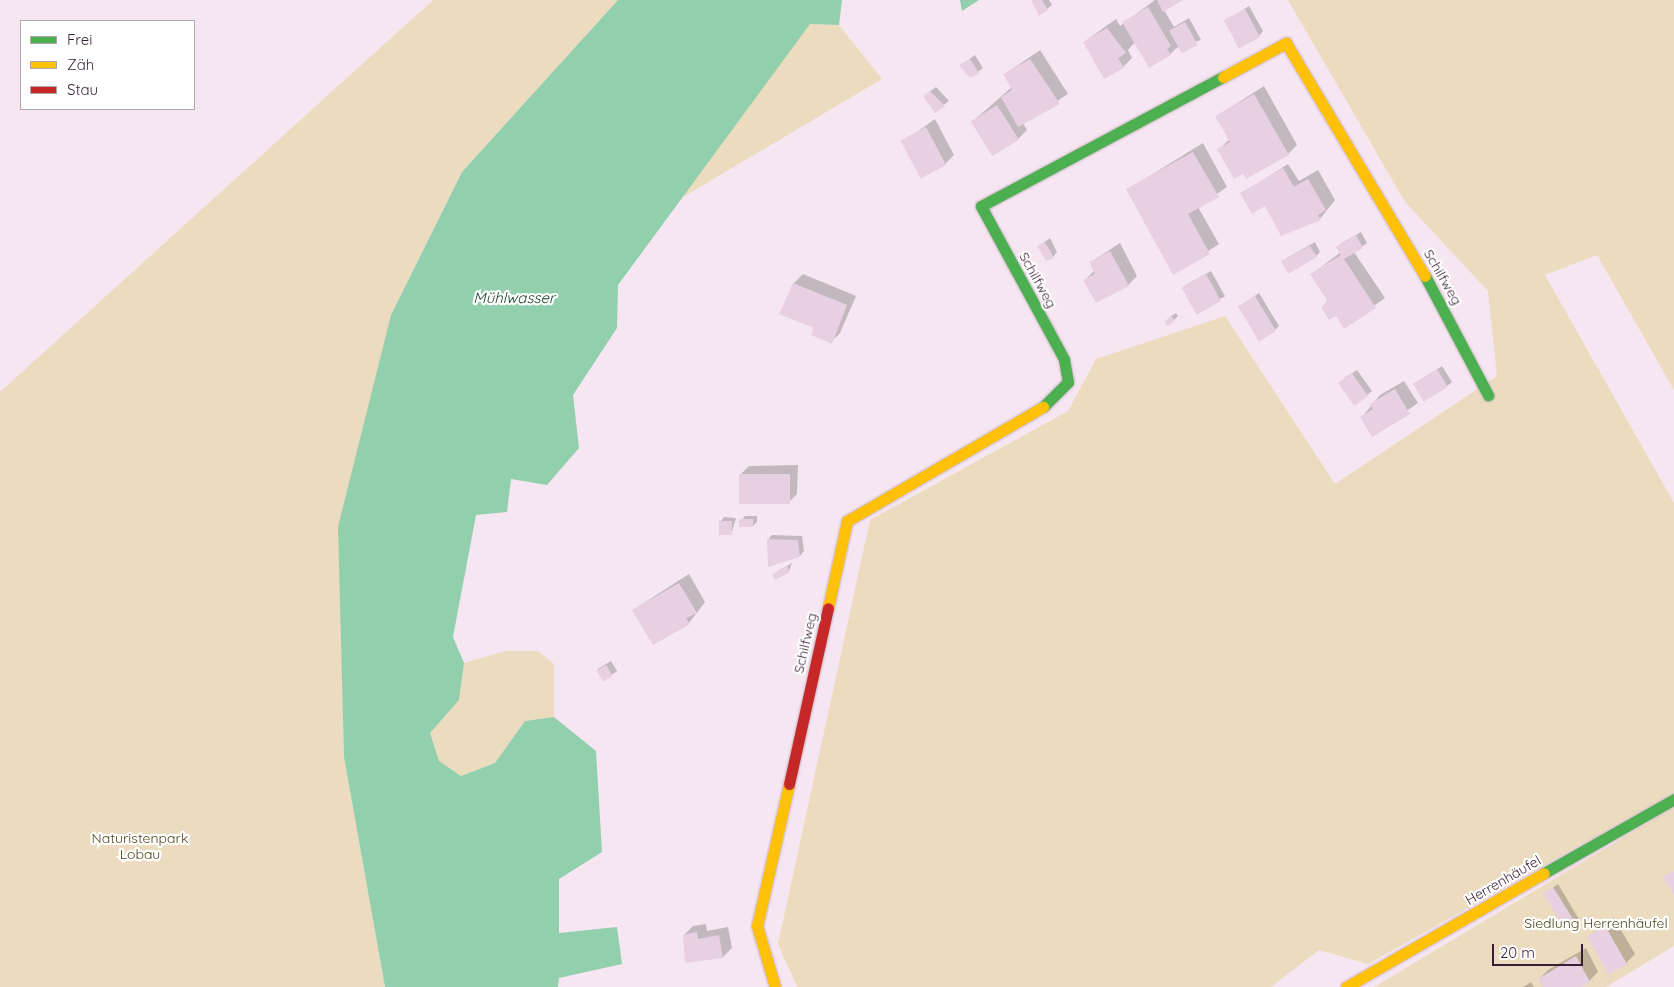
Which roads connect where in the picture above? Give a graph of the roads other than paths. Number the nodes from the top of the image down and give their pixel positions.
1 (1488, 395) dead end
2 (1674, 799) edge
3 (775, 987) edge
4 (1346, 987) edge

1 - 3 street, Schilfweg
2 - 4 street, Herrenhäufel

